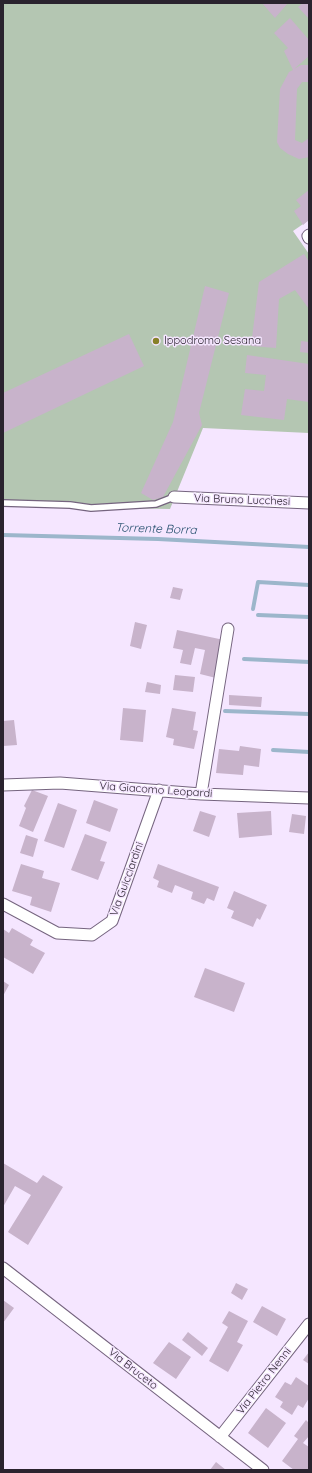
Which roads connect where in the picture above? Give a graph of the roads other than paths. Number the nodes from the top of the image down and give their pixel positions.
1 (174, 498) joint
2 (3, 503) edge
3 (309, 503) edge
4 (228, 629) dead end
5 (3, 785) edge
6 (159, 790) junction
7 (201, 794) junction
8 (309, 798) edge
9 (3, 904) edge
10 (3, 1268) edge
11 (309, 1324) edge
12 (220, 1437) junction
13 (263, 1470) edge

1 - 2 lane
1 - 3 street, Via Bruno Lucchesi
4 - 7 street
5 - 6 street, Via Giacomo Leopardi
6 - 7 street, Via Giacomo Leopardi
6 - 9 street, Via Guicciardini
7 - 8 street, Via Giacomo Leopardi
10 - 12 street, Via Bruceto
11 - 12 street, Via Pietro Nenni
12 - 13 street, Via Bruceto

